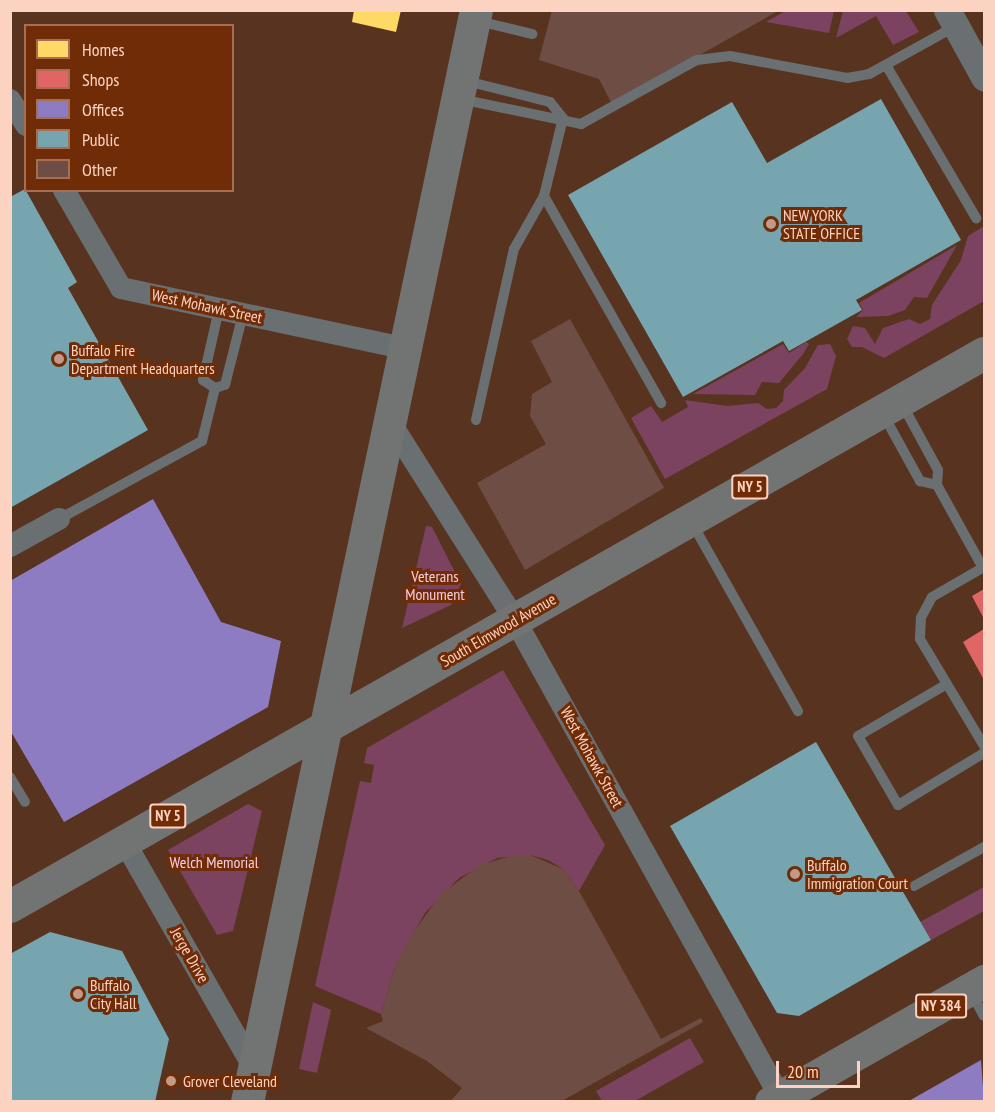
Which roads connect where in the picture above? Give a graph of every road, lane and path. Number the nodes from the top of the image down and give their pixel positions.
1 (475, 15) edge
2 (962, 32) edge
3 (532, 34) dead end
4 (886, 65) junction
5 (984, 77) edge
6 (459, 89) junction
7 (10, 100) edge
8 (563, 118) junction
9 (24, 122) edge
10 (65, 192) edge
11 (544, 196) junction
12 (976, 218) dead end
13 (219, 309) junction
14 (243, 314) junction
15 (402, 348) junction
16 (984, 353) edge
17 (215, 388) junction
18 (661, 403) dead end
19 (891, 406) junction
20 (388, 419) junction
21 (476, 420) dead end
22 (936, 485) junction
23 (59, 519) joint
24 (690, 521) junction
25 (10, 546) edge
26 (984, 568) edge
27 (515, 620) junction
28 (947, 684) junction
29 (798, 711) dead end
30 (326, 728) junction
31 (984, 746) edge
32 (984, 753) edge
33 (10, 777) edge
34 (25, 802) dead end
35 (124, 841) junction
36 (984, 847) edge
37 (914, 886) dead end
38 (10, 906) edge
39 (979, 996) edge
40 (251, 1092) edge
41 (778, 1100) edge

1 - 3 lane
1 - 6 main road
2 - 4 lane
2 - 5 street
4 - 8 lane
4 - 12 lane
6 - 8 lane
6 - 8 lane
6 - 15 main road
7 - 9 street
8 - 11 lane
10 - 13 street, West Mohawk Street
11 - 18 lane
11 - 21 lane
13 - 14 street, West Mohawk Street
13 - 17 lane
14 - 15 street, West Mohawk Street
14 - 17 lane
15 - 20 main road
16 - 19 main road, South Elmwood Avenue / NY 5
17 - 23 lane
19 - 22 lane
19 - 22 lane
19 - 24 main road, South Elmwood Avenue / NY 5
20 - 27 street, West Mohawk Street
20 - 30 main road
22 - 26 lane
23 - 25 street
24 - 27 main road, South Elmwood Avenue / NY 5
24 - 29 lane
26 - 28 lane
27 - 30 main road, South Elmwood Avenue / NY 5
27 - 41 street, West Mohawk Street
28 - 31 lane
28 - 32 lane
30 - 35 main road, South Elmwood Avenue / NY 5
30 - 40 main road
33 - 34 lane
35 - 38 main road, South Elmwood Avenue / NY 5
35 - 40 street, Jerge Drive
36 - 37 lane
39 - 41 main road, NY 384

